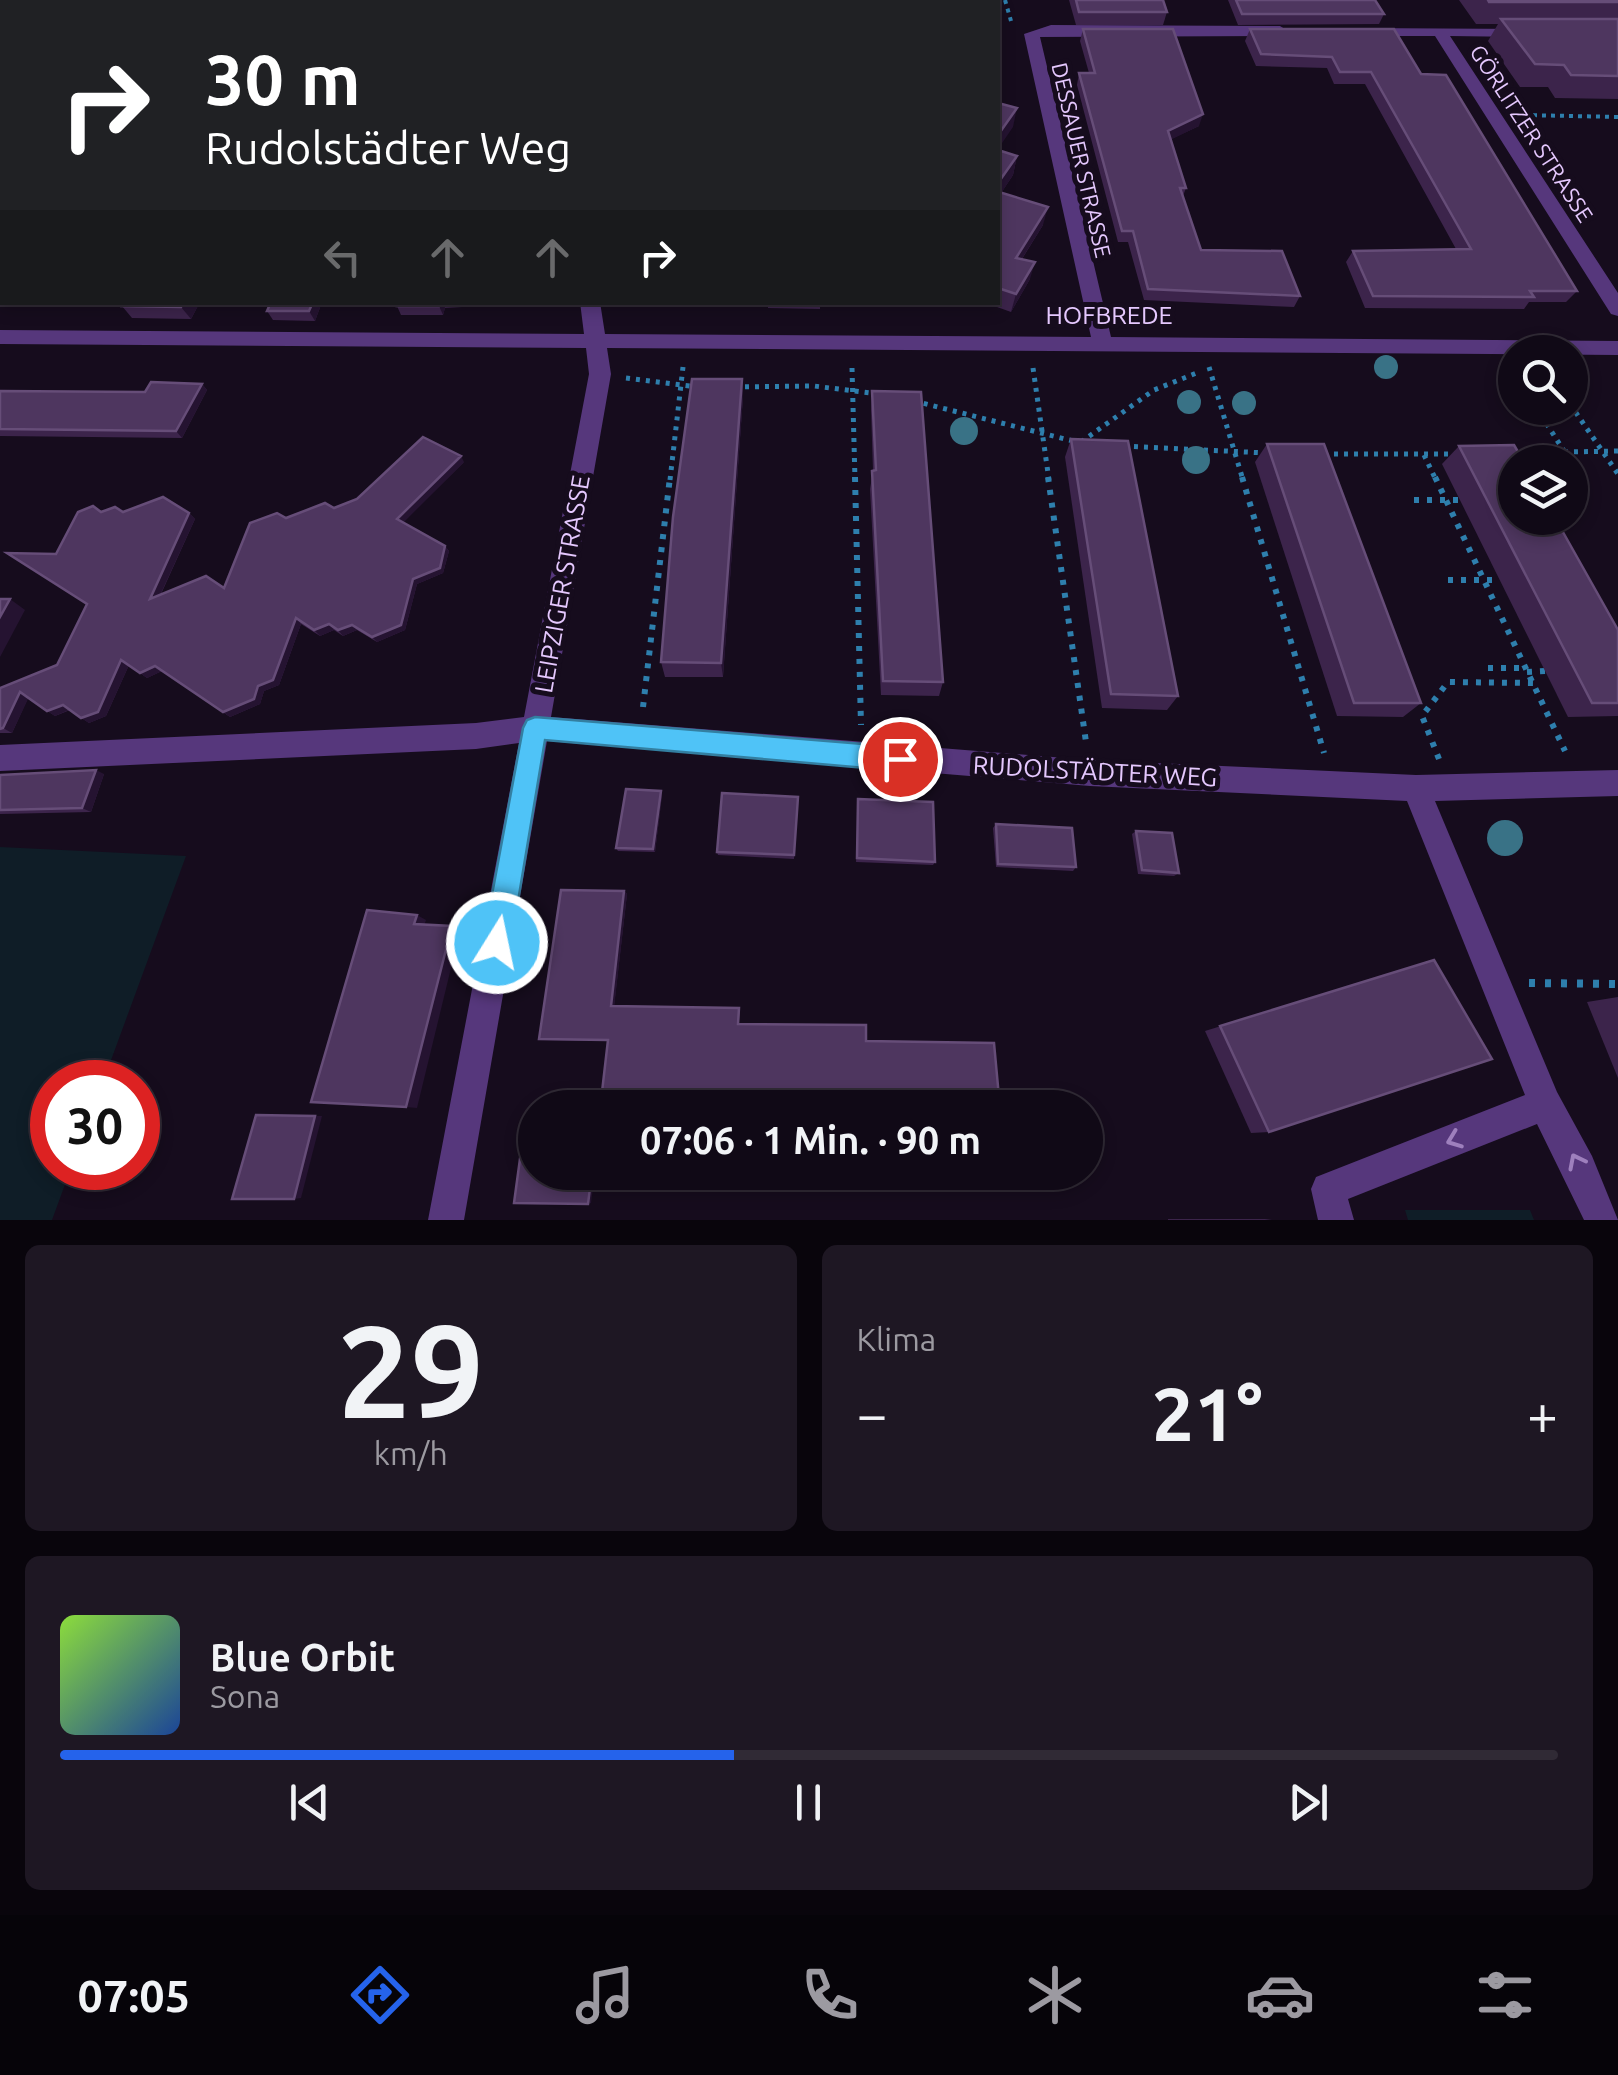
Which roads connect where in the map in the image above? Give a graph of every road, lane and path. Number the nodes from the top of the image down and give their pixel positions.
1 (1304, 31) edge
2 (1343, 31) edge
3 (1440, 32) junction
4 (1539, 32) edge
5 (1493, 114) junction
6 (1618, 117) edge
7 (590, 305) edge
8 (1618, 309) edge
9 (0, 337) edge
10 (593, 342) junction
11 (1102, 342) junction
12 (1201, 343) junction
13 (1618, 348) edge
14 (1209, 368) junction
15 (682, 372) dead end
16 (852, 372) dead end
17 (1033, 372) dead end
18 (600, 374) junction
19 (681, 387) junction
20 (700, 387) edge
21 (719, 387) edge
22 (853, 391) junction
23 (892, 395) edge
24 (911, 400) edge
25 (1585, 425) edge
26 (1041, 432) junction
27 (1080, 443) junction
28 (1099, 444) edge
29 (1118, 445) edge
30 (1618, 451) edge
31 (1232, 452) junction
32 (1588, 452) edge
33 (1604, 452) junction
34 (1270, 453) edge
35 (1308, 454) edge
36 (1459, 454) edge
37 (1424, 455) junction
38 (1618, 474) edge
39 (1414, 500) dead end
40 (1445, 500) junction
41 (1459, 500) dead end
42 (1448, 580) dead end
43 (1484, 580) junction
44 (1500, 580) dead end
45 (1488, 668) dead end
46 (1526, 670) junction
47 (1545, 672) dead end
48 (1533, 683) junction
49 (535, 728) junction
50 (639, 738) junction
51 (862, 756) junction
52 (0, 758) edge
53 (1090, 773) junction
54 (1334, 783) junction
55 (1618, 783) edge
56 (1581, 784) junction
57 (1449, 786) junction
58 (1416, 788) junction
59 (1496, 983) junction
60 (1618, 984) edge
61 (1545, 1104) junction
62 (446, 1220) edge
63 (1336, 1220) edge
64 (1602, 1220) edge

1 - 11 street, DESSAUER STRASSE
2 - 3 street
3 - 4 street
3 - 5 street, GÖRLITZER STRASSE
5 - 6 path
5 - 8 street, GÖRLITZER STRASSE
7 - 10 street, LEIPZIGER STRASSE
9 - 10 street, HOFBREDE
10 - 11 street, HOFBREDE
10 - 18 street, LEIPZIGER STRASSE
11 - 12 street, HOFBREDE
12 - 13 street, HOFBREDE
12 - 14 path
14 - 27 path
14 - 31 path
15 - 19 path
16 - 22 path
17 - 26 path
18 - 19 path
18 - 49 street, LEIPZIGER STRASSE
19 - 20 path
19 - 50 path
21 - 22 path
22 - 23 path
22 - 51 path
24 - 26 path
25 - 33 path
26 - 27 path
26 - 53 path
27 - 28 path
29 - 31 path
30 - 33 path
31 - 34 path
31 - 54 path
32 - 33 path
33 - 38 path
35 - 37 path
36 - 37 path
37 - 40 path
39 - 40 path
40 - 41 path
40 - 43 path
42 - 43 path
43 - 44 path
43 - 46 path
45 - 46 path
46 - 47 path
46 - 48 path
48 - 56 path
48 - 57 path
49 - 50 street, RUDOLSTÄDTER WEG
49 - 52 street, RUDOLSTÄDTER WEG
49 - 62 street, LEIPZIGER STRASSE
50 - 51 street, RUDOLSTÄDTER WEG
51 - 53 street, RUDOLSTÄDTER WEG
53 - 54 street, RUDOLSTÄDTER WEG
54 - 58 street, RUDOLSTÄDTER WEG
55 - 56 street, RUDOLSTÄDTER WEG
56 - 57 street, RUDOLSTÄDTER WEG
57 - 58 street, RUDOLSTÄDTER WEG
58 - 59 street
59 - 60 path
59 - 61 street
61 -> 63 street
64 -> 61 street

